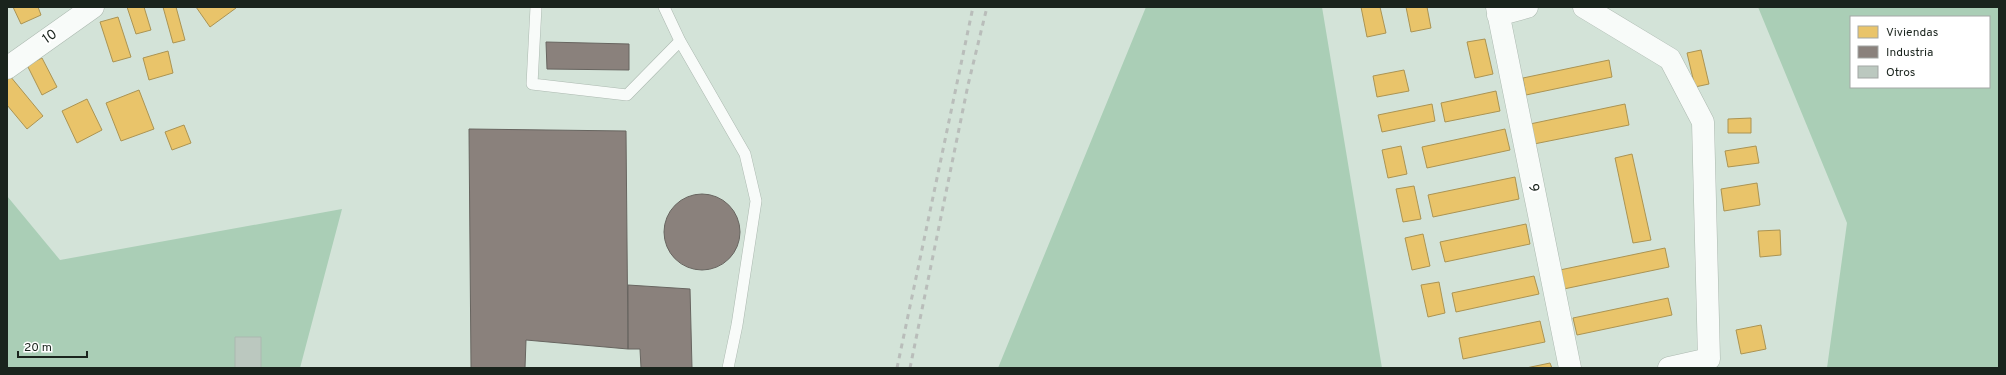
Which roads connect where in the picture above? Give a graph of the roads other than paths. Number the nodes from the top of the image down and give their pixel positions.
1 (93, 7) edge
2 (536, 7) edge
3 (664, 7) edge
4 (1528, 7) edge
5 (1584, 7) edge
6 (1497, 11) edge
7 (680, 41) junction
8 (7, 68) edge
9 (728, 368) edge
10 (1570, 368) edge
11 (1669, 368) edge

1 - 8 street, 10
2 - 7 lane
3 - 7 lane
4 - 6 street
5 - 11 street
6 - 10 street, 9
7 - 9 lane

